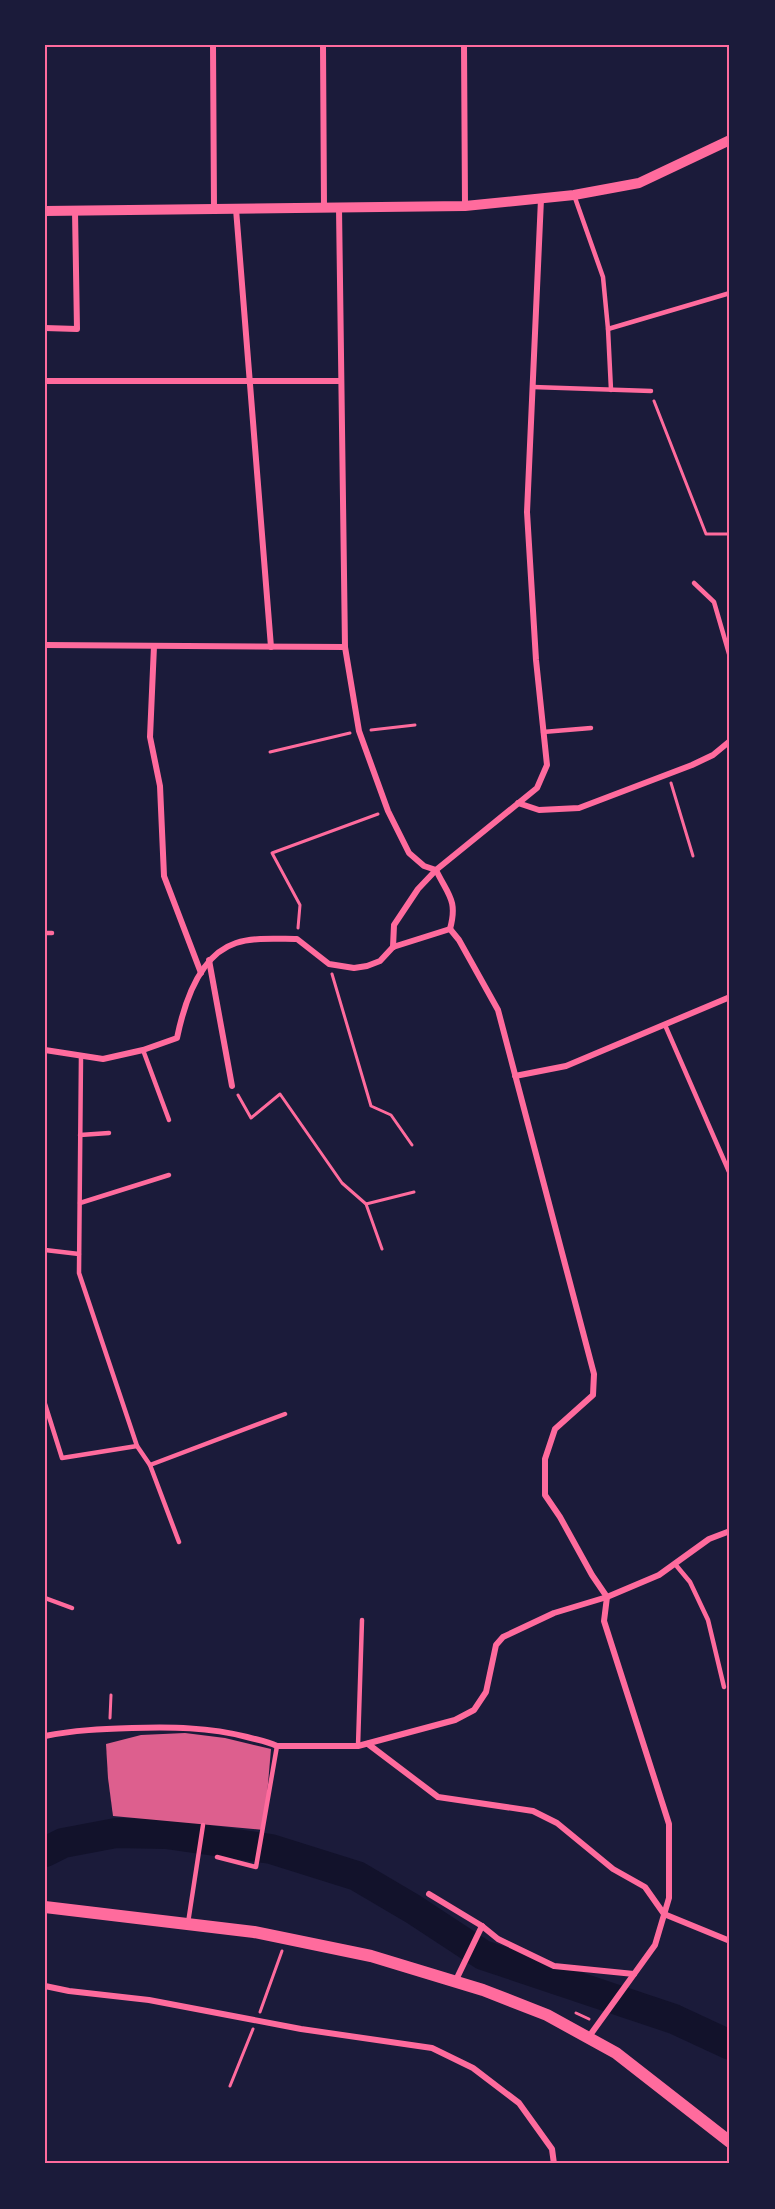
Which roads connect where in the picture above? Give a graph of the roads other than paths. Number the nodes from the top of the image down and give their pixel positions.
1 (213, 45) edge
2 (323, 45) edge
3 (464, 45) edge
4 (730, 140) edge
5 (574, 195) junction
6 (541, 199) junction
7 (465, 206) junction
8 (324, 208) junction
9 (339, 208) junction
10 (214, 210) junction
11 (236, 210) junction
12 (45, 211) edge
13 (75, 211) junction
14 (730, 293) edge
15 (45, 328) edge
16 (608, 329) junction
17 (45, 381) edge
18 (249, 381) junction
19 (341, 381) junction
20 (533, 387) junction
21 (611, 390) junction
22 (651, 392) road end
23 (694, 583) dead end
24 (45, 645) edge
25 (154, 646) junction
26 (271, 647) junction
27 (345, 647) junction
28 (730, 657) edge
29 (591, 728) dead end
30 (543, 732) junction
31 (730, 741) edge
32 (518, 803) junction
33 (436, 870) junction
34 (450, 929) junction
35 (45, 933) edge
36 (52, 933) dead end
37 (393, 947) junction
38 (209, 960) junction
39 (201, 973) junction
40 (730, 997) edge
41 (665, 1025) junction
42 (45, 1050) edge
43 (143, 1050) junction
44 (81, 1056) junction
45 (515, 1076) junction
46 (232, 1086) road end
47 (169, 1120) dead end
48 (109, 1133) dead end
49 (80, 1135) junction
50 (730, 1174) edge
51 (169, 1175) dead end
52 (80, 1203) junction
53 (45, 1250) edge
54 (79, 1254) junction
55 (45, 1404) edge
56 (285, 1414) dead end
57 (137, 1446) junction
58 (150, 1465) junction
59 (730, 1531) edge
60 (179, 1542) dead end
61 (675, 1564) junction
62 (607, 1597) junction
63 (45, 1598) edge
64 (72, 1608) dead end
65 (362, 1620) dead end
66 (724, 1687) dead end
67 (45, 1736) edge
68 (368, 1744) junction
69 (277, 1746) junction
70 (358, 1746) junction
71 (203, 1825) dead end
72 (217, 1857) dead end
73 (429, 1894) dead end
74 (45, 1907) edge
75 (664, 1914) junction
76 (188, 1924) junction
77 (482, 1926) junction
78 (730, 1941) edge
79 (634, 1974) junction
80 (455, 1982) junction
81 (45, 1986) edge
82 (588, 2038) junction
83 (730, 2142) edge
84 (554, 2164) edge

1 - 10 street
2 - 8 street
3 - 7 street
4 - 5 street
5 - 6 street
5 - 16 lane
6 - 7 street
6 - 20 street
7 - 9 street
8 - 9 street
8 - 11 street
9 - 19 street
10 - 11 street
10 - 13 street
11 - 18 street
12 - 13 street
13 - 15 street
14 - 16 lane
16 - 21 lane
17 - 18 street
18 - 19 street
18 - 26 street
19 - 27 street
20 - 21 lane
20 - 30 street
21 - 22 lane
23 - 28 lane
24 - 25 street
25 - 26 street
25 - 39 street
26 - 27 street
27 - 33 street
29 - 30 lane
30 - 32 street
31 - 32 street
32 - 33 street
33 - 34 street
33 - 37 street
34 - 37 street
34 - 45 street
35 - 36 lane
37 - 38 street
38 - 39 street
38 - 46 street
39 - 43 street
40 - 41 street
41 - 45 street
41 - 50 lane
42 - 44 street
43 - 44 street
43 - 47 lane
44 - 49 lane
45 - 62 street
48 - 49 lane
49 - 52 lane
51 - 52 lane
52 - 54 lane
53 - 54 lane
54 - 57 lane
55 - 57 lane
56 - 58 lane
57 - 58 lane
58 - 60 lane
59 - 61 street
61 - 62 street
61 - 66 lane
62 - 68 street
62 - 75 street
63 - 64 lane
65 - 70 lane
67 - 69 street
68 - 70 street
68 - 75 street
69 - 70 street
69 - 72 lane
71 - 76 lane
73 - 77 street
74 - 76 main road
75 - 78 street
75 - 79 street
76 - 80 main road
77 - 79 street
77 - 80 street
79 - 82 street
80 - 82 main road
81 - 84 street
82 - 83 main road

